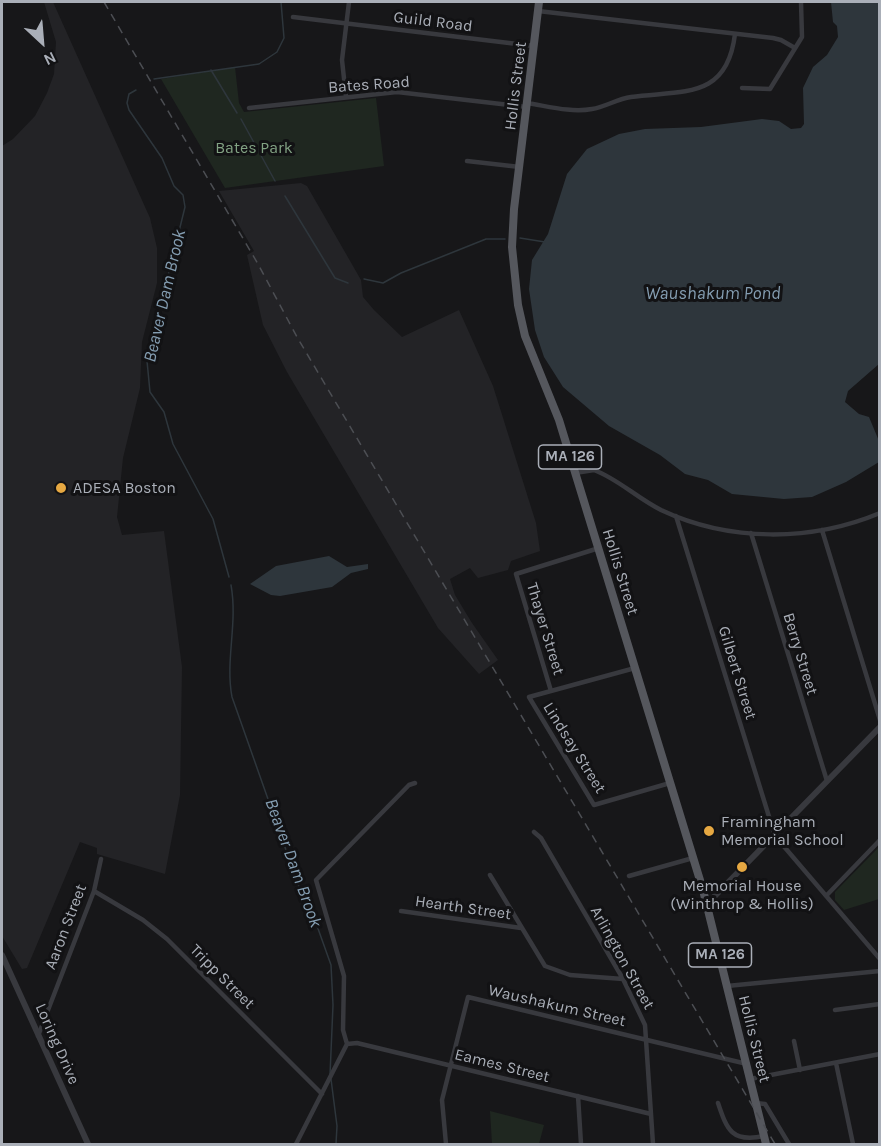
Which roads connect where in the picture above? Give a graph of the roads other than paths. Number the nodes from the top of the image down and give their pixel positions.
1 (349, 2) edge
2 (539, 2) edge
3 (801, 2) edge
4 (538, 10) junction
5 (293, 17) dead end
6 (347, 24) junction
7 (735, 34) junction
8 (534, 46) junction
9 (795, 48) junction
10 (742, 88) dead end
11 (346, 97) junction
12 (527, 105) junction
13 (249, 108) dead end
14 (467, 161) dead end
15 (520, 167) junction
16 (575, 473) junction
17 (879, 513) edge
18 (676, 516) junction
19 (822, 530) junction
20 (751, 533) junction
21 (598, 548) junction
22 (635, 668) junction
23 (552, 691) junction
24 (879, 720) edge
25 (879, 727) edge
26 (827, 781) junction
27 (415, 783) dead end
28 (670, 783) junction
29 (534, 832) dead end
30 (775, 836) junction
31 (879, 840) edge
32 (693, 858) junction
33 (101, 859) dead end
34 (490, 875) dead end
35 (629, 876) dead end
36 (94, 891) junction
37 (826, 896) junction
38 (707, 904) junction
39 (400, 910) dead end
40 (521, 928) junction
41 (2, 955) edge
42 (879, 959) edge
43 (879, 971) edge
44 (623, 979) junction
45 (728, 986) junction
46 (879, 1004) edge
47 (835, 1010) dead end
48 (38, 1036) junction
49 (647, 1040) junction
50 (794, 1041) dead end
51 (347, 1044) junction
52 (879, 1054) edge
53 (836, 1063) junction
54 (747, 1064) junction
55 (450, 1065) junction
56 (800, 1070) junction
57 (750, 1080) junction
58 (321, 1094) junction
59 (578, 1096) junction
60 (718, 1103) dead end
61 (756, 1103) junction
62 (651, 1114) junction
63 (765, 1141) edge
64 (88, 1144) edge
65 (296, 1144) edge
66 (441, 1144) edge
67 (446, 1144) edge
68 (581, 1144) edge
69 (653, 1144) edge
70 (789, 1144) edge
71 (853, 1144) edge

1 - 6 street
2 - 4 main road, Hollis Street / MA 126
3 - 9 street
4 - 7 street
4 - 8 main road, Hollis Street / MA 126
5 - 6 street, Guild Road
6 - 8 street, Guild Road
6 - 11 street
7 - 9 street
7 - 12 street, Bates Road
8 - 12 main road, Hollis Street / MA 126
9 - 10 street
11 - 12 street, Bates Road
11 - 13 street, Bates Road
12 - 15 main road, Hollis Street / MA 126
14 - 15 street
15 - 16 main road, Hollis Street / MA 126
16 - 18 street
16 - 21 main road, Hollis Street / MA 126
17 - 19 street
18 - 20 street
18 - 30 street, Gilbert Street
19 - 20 street
19 - 24 street
20 - 26 street, Berry Street
21 - 22 main road, Hollis Street / MA 126
21 - 23 street, Thayer Street
22 - 23 street
22 - 28 main road, Hollis Street / MA 126
23 - 28 street, Lindsay Street
25 - 26 street
26 - 30 street
27 - 51 street
28 - 32 main road, Hollis Street / MA 126
29 - 44 street, Arlington Street
30 - 37 street
30 - 38 street
31 - 37 street
32 - 35 street
32 - 38 main road, Hollis Street / MA 126
33 - 36 street, Aaron Street
34 - 40 street
36 - 48 street, Aaron Street
36 - 58 street, Tripp Street
37 - 42 street
38 - 45 main road, Hollis Street / MA 126
39 - 40 street, Hearth Street
40 - 44 street
41 - 48 street, Loring Drive
43 - 45 street
44 - 49 street, Arlington Street
45 - 54 main road, Hollis Street / MA 126
46 - 47 street
48 - 64 street, Loring Drive
49 - 54 street, Waushakum Street
49 - 55 street, Waushakum Street
49 - 62 street, Arlington Street
50 - 56 street
51 - 55 street, Eames Street
51 - 58 street
52 - 53 street
53 - 56 street
53 - 71 street
54 - 57 main road, Hollis Street / MA 126
55 - 59 street, Eames Street
55 - 67 street
56 - 57 street
57 - 61 main road, Hollis Street / MA 126
58 - 65 street
59 - 62 street, Eames Street
59 - 68 street
60 - 63 street
61 - 63 main road, Hollis Street / MA 126
61 - 70 street
62 - 69 street, Arlington Street
66 - 67 street

